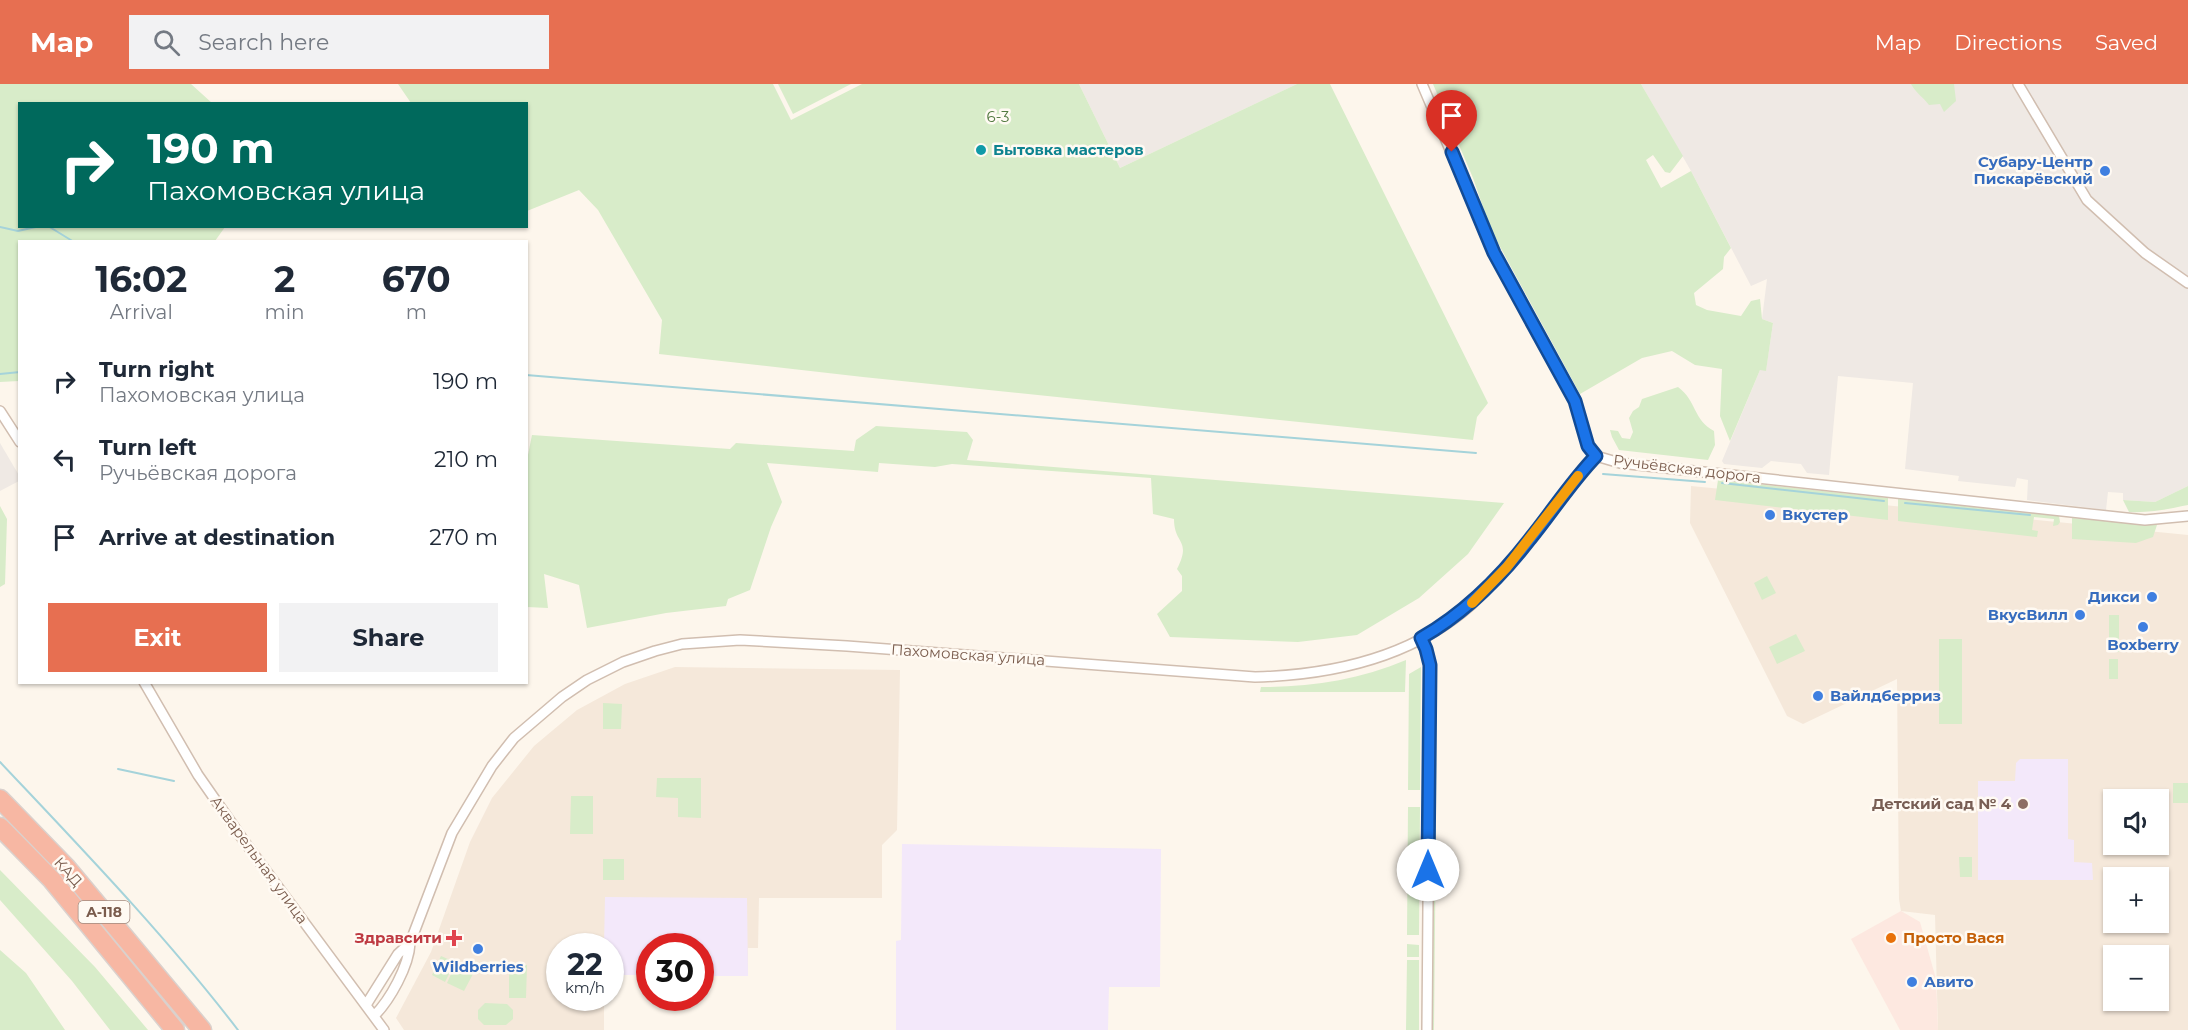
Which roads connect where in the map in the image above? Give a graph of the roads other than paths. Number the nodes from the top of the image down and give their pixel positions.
1 (1422, 84) edge
2 (2018, 84) edge
3 (2188, 283) edge
4 (0, 411) edge
5 (18, 439) edge
6 (1596, 456) junction
7 (2188, 516) edge
8 (1421, 638) junction
9 (145, 684) edge
10 (0, 799) edge
11 (0, 827) edge
12 (410, 943) junction
13 (366, 1005) junction
14 (374, 1016) junction
15 (175, 1030) edge
16 (202, 1030) edge
17 (384, 1030) edge
18 (1426, 1030) edge

1 - 6 street, Ручьёвская дорога
2 - 3 street
4 - 5 street
6 - 7 street, Ручьёвская дорога
6 - 8 street, Пахомовская улица
8 - 12 street, Пахомовская улица
8 - 18 street
9 - 13 street, Акварельная улица
10 - 16 highway, КАД / А-118
11 - 15 highway, КАД / А-118
12 - 13 street, Пахомовская улица
12 - 14 street, Пахомовская улица
13 - 14 street, Акварельная улица
14 - 17 street, Акварельная улица

